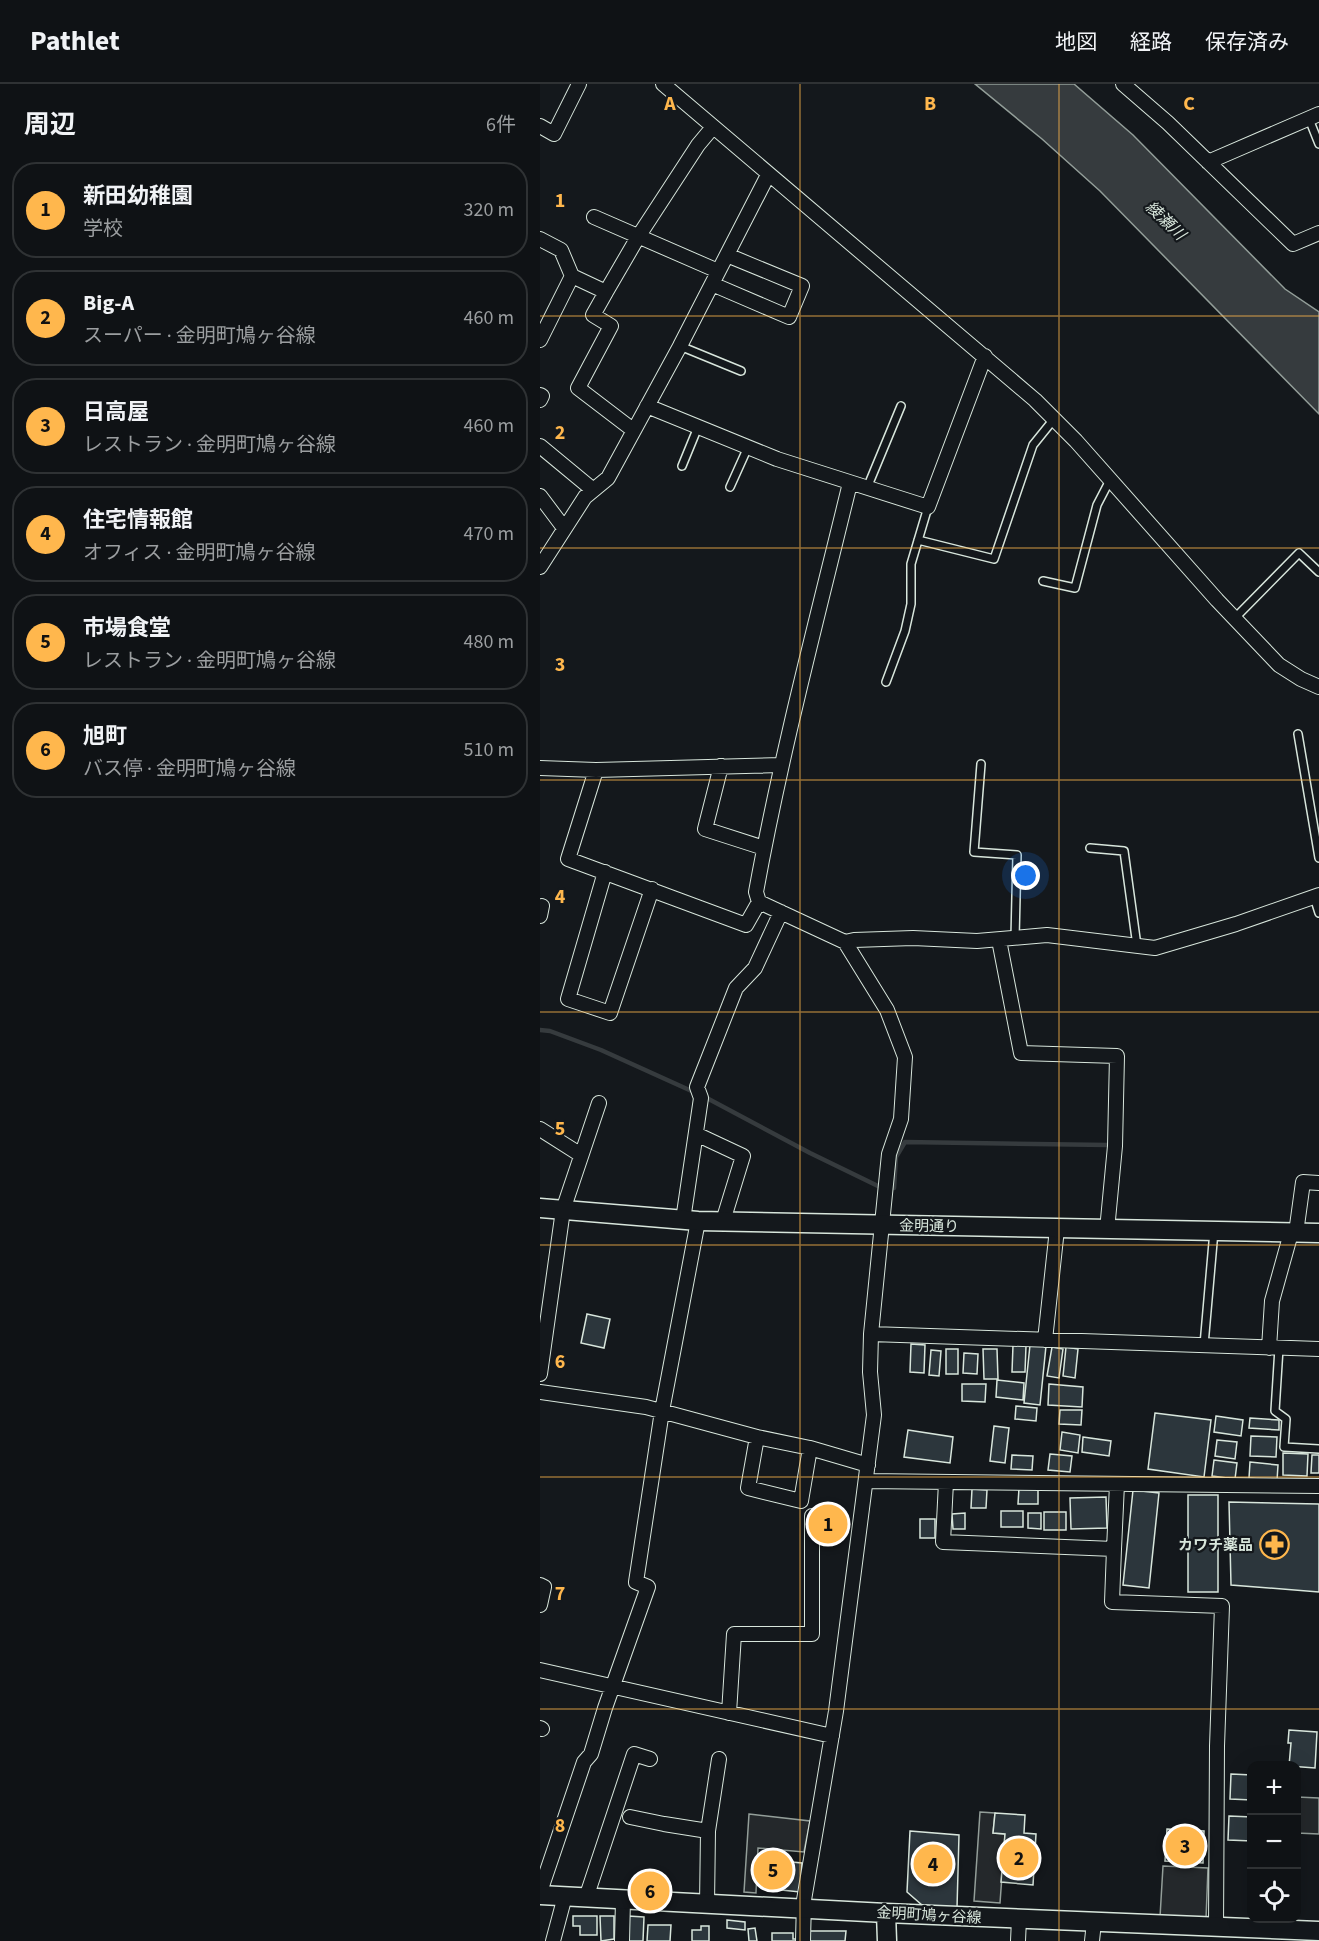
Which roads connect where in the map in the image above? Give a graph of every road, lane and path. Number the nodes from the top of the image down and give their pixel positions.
1 (579, 84) edge
2 (663, 84) edge
3 (1123, 84) edge
4 (1314, 116) edge
5 (540, 126) edge
6 (713, 127) junction
7 (1319, 144) edge
8 (1208, 162) junction
9 (768, 174) junction
10 (594, 217) dead end
11 (1319, 233) edge
12 (638, 237) junction
13 (540, 239) edge
14 (727, 255) junction
15 (572, 276) junction
16 (715, 277) junction
17 (606, 292) junction
18 (540, 340) edge
19 (680, 346) junction
20 (984, 356) junction
21 (741, 371) dead end
22 (540, 395) edge
23 (540, 400) edge
24 (647, 406) junction
25 (901, 406) dead end
26 (1054, 419) junction
27 (698, 427) junction
28 (633, 430) junction
29 (540, 446) edge
30 (748, 447) junction
31 (681, 466) dead end
32 (1110, 480) junction
33 (850, 483) junction
34 (730, 487) dead end
35 (867, 488) junction
36 (592, 489) junction
37 (540, 496) edge
38 (928, 507) junction
39 (564, 528) junction
40 (918, 540) junction
41 (540, 567) edge
42 (1319, 572) edge
43 (1043, 581) dead end
44 (1234, 620) junction
45 (886, 682) dead end
46 (1318, 685) edge
47 (1298, 734) dead end
48 (981, 764) dead end
49 (782, 765) junction
50 (721, 766) junction
51 (540, 768) edge
52 (596, 770) junction
53 (764, 848) junction
54 (1090, 848) dead end
55 (1319, 858) edge
56 (605, 872) junction
57 (652, 889) junction
58 (1317, 896) edge
59 (759, 902) junction
60 (781, 912) junction
61 (1319, 913) edge
62 (1015, 938) junction
63 (999, 940) junction
64 (845, 942) junction
65 (1137, 946) junction
66 (599, 1103) dead end
67 (540, 1129) edge
68 (696, 1134) junction
69 (581, 1155) junction
70 (1319, 1183) edge
71 (540, 1208) edge
72 (563, 1210) junction
73 (690, 1221) junction
74 (723, 1221) junction
75 (882, 1225) junction
76 (1057, 1229) junction
77 (1107, 1230) junction
78 (1214, 1232) junction
79 (1293, 1233) junction
80 (1319, 1233) edge
81 (871, 1334) junction
82 (1045, 1340) junction
83 (1204, 1345) junction
84 (1274, 1348) junction
85 (1319, 1349) edge
86 (540, 1374) edge
87 (540, 1392) edge
88 (662, 1411) junction
89 (757, 1437) junction
90 (810, 1448) junction
91 (1319, 1449) edge
92 (868, 1465) junction
93 (866, 1481) junction
94 (945, 1482) junction
95 (1117, 1484) junction
96 (1319, 1486) edge
97 (812, 1516) dead end
98 (1114, 1549) junction
99 (540, 1586) edge
100 (540, 1605) edge
101 (540, 1670) edge
102 (614, 1686) junction
103 (729, 1713) junction
104 (832, 1736) junction
105 (650, 1759) dead end
106 (719, 1759) dead end
107 (630, 1817) dead end
108 (708, 1831) junction
109 (541, 1891) edge
110 (565, 1896) junction
111 (586, 1898) junction
112 (623, 1900) junction
113 (707, 1904) junction
114 (803, 1909) junction
115 (886, 1913) junction
116 (1019, 1919) junction
117 (1094, 1923) junction
118 (1216, 1928) junction
119 (1319, 1931) edge
120 (553, 1941) edge
121 (622, 1941) edge
122 (803, 1941) edge
123 (887, 1941) edge
124 (1018, 1941) edge
125 (1092, 1941) edge

1 - 5 street
2 - 6 street
3 - 8 street
4 - 7 lane
4 - 8 street
6 - 9 street
6 - 12 street
8 - 11 street
9 - 14 street
9 - 20 street
10 - 12 street
12 - 16 street
12 - 17 street
13 - 15 street
14 - 16 street
14 - 16 street
15 - 17 street
15 - 18 street
16 - 19 street
17 - 28 street
19 - 21 lane
19 - 24 street
20 - 26 street
20 - 38 street
22 - 23 street
24 - 27 street
24 - 28 street
25 - 35 lane
26 - 32 street
26 - 40 lane
27 - 30 street
27 - 31 lane
28 - 36 street
29 - 36 street
30 - 33 street
30 - 34 lane
32 - 43 lane
32 - 44 street
33 - 35 street
33 - 49 street
35 - 38 street
36 - 39 street
37 - 39 street
38 - 40 lane
39 - 41 street
40 - 45 lane
42 - 44 lane
44 - 46 street
47 - 55 lane
48 - 62 lane
49 - 50 street
49 - 53 street
50 - 52 street
50 - 53 street
51 - 52 street
52 - 56 street
53 - 59 street
54 - 65 lane
56 - 57 street
56 - 57 street
57 - 59 street
58 - 61 lane
58 - 65 street
59 - 60 street
60 - 64 street
60 - 68 street
62 - 63 street
62 - 65 street
63 - 64 street
63 - 77 street
64 - 75 street
66 - 69 street
67 - 69 street
68 - 73 street
68 - 74 street
69 - 72 street
70 - 79 street
71 - 72 street, 金明通り
72 - 73 street, 金明通り
72 - 86 street
73 - 74 street, 金明通り
73 - 88 street
74 - 75 street, 金明通り
75 - 76 street, 金明通り
75 - 81 street
76 - 77 street, 金明通り
76 - 82 street
77 - 78 street, 金明通り
78 - 79 street, 金明通り
78 - 83 lane
79 - 80 street, 金明通り
79 - 84 street
81 - 82 street
81 - 92 street
82 - 83 street
83 - 84 street
84 - 85 street
84 - 91 lane
87 - 88 street
88 - 89 street
88 - 102 street
89 - 90 street
89 - 90 street
90 - 92 street
92 - 93 street
93 - 94 street
93 - 104 street
94 - 95 street
94 - 98 street
95 - 96 street
95 - 98 street
97 - 103 street
98 - 118 street
99 - 100 street
101 - 102 street
102 - 103 street
102 - 109 street
103 - 104 street
104 - 114 street
105 - 111 street
106 - 108 street
107 - 108 street
108 - 113 street
109 - 110 street, 金明町鳩ヶ谷線
110 - 111 street, 金明町鳩ヶ谷線
110 - 120 street
111 - 112 street, 金明町鳩ヶ谷線
112 - 113 street, 金明町鳩ヶ谷線
112 - 121 street
113 - 114 street, 金明町鳩ヶ谷線
114 - 115 street, 金明町鳩ヶ谷線
114 - 122 street
115 - 116 street, 金明町鳩ヶ谷線
115 - 123 street
116 - 117 street, 金明町鳩ヶ谷線
116 - 124 street
117 - 118 street, 金明町鳩ヶ谷線
117 - 125 street
118 - 119 street, 金明町鳩ヶ谷線

